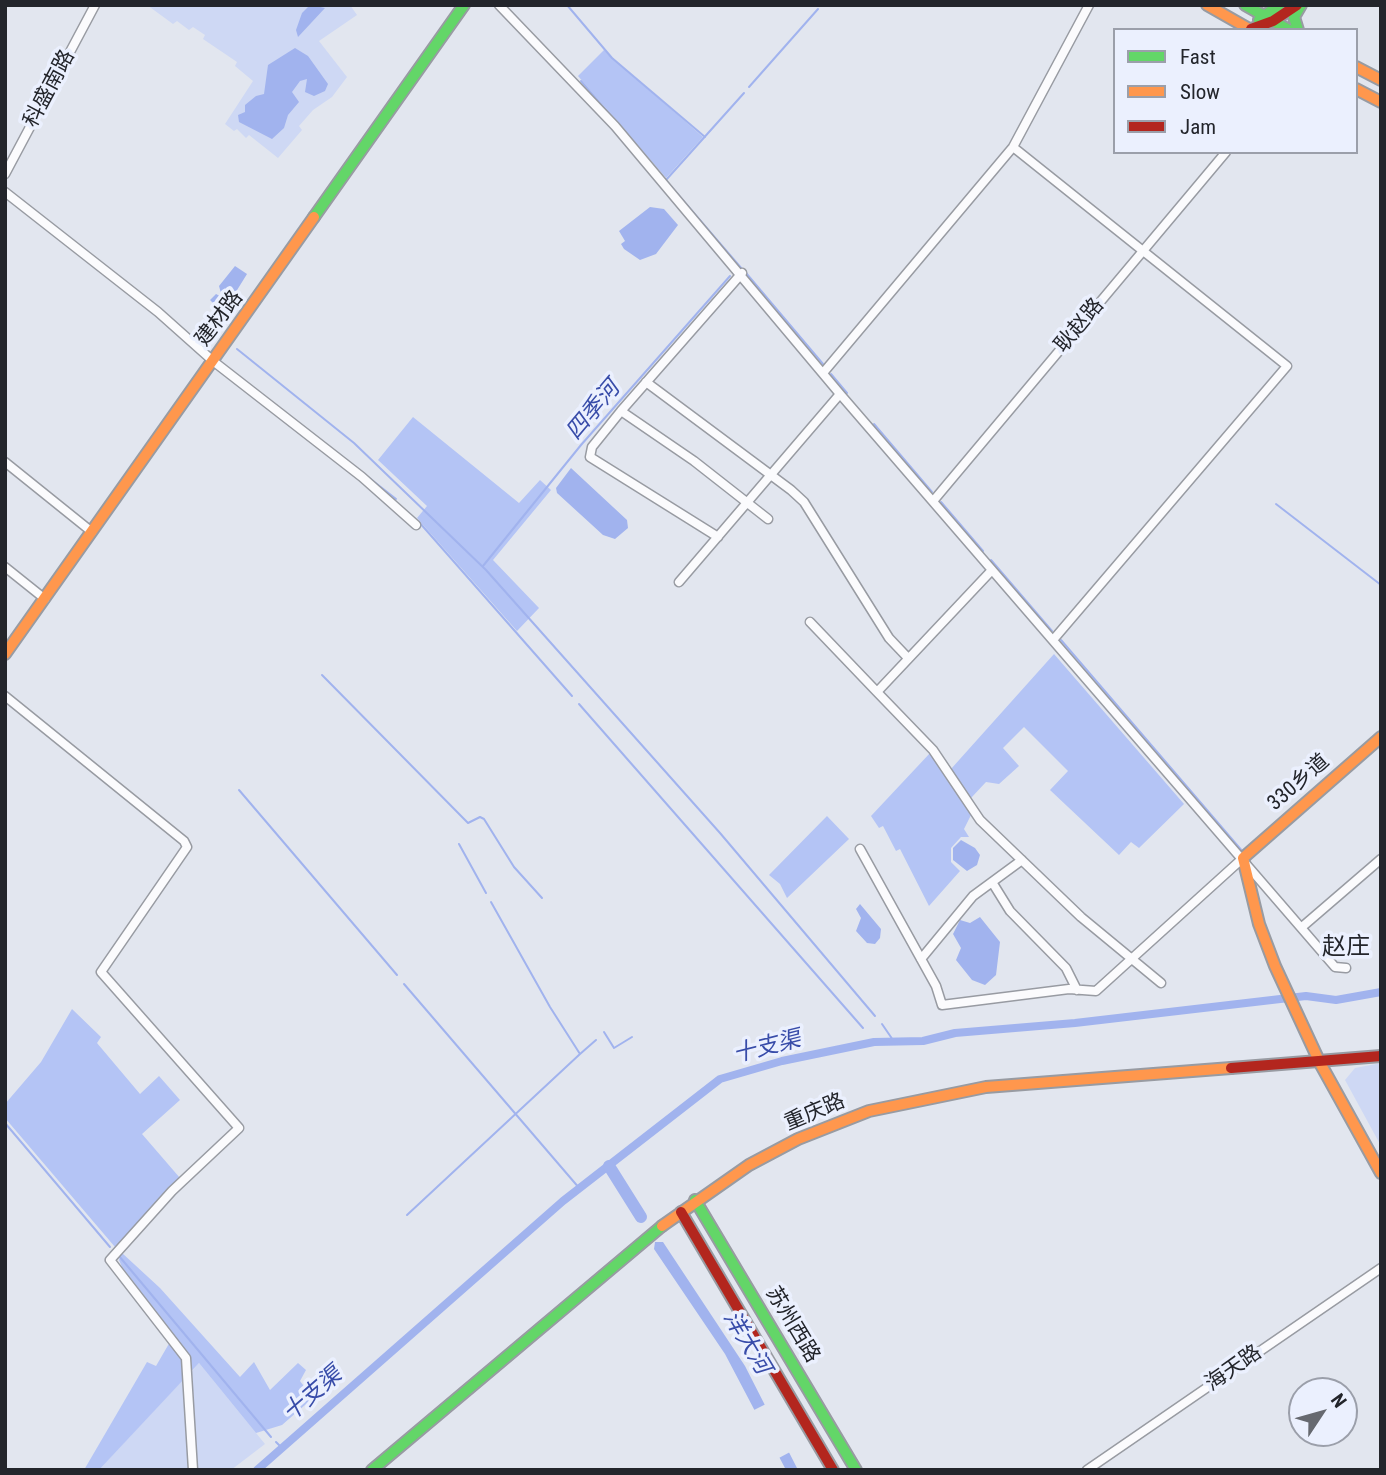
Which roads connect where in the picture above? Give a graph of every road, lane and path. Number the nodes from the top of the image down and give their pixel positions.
1 (95, 5) edge
2 (464, 5) edge
3 (499, 5) edge
4 (1089, 5) edge
5 (1207, 5) edge
6 (1245, 5) edge
7 (1279, 5) edge
8 (1299, 5) edge
9 (1268, 19) junction
10 (1247, 28) edge
11 (1254, 28) edge
12 (1285, 28) edge
13 (1297, 28) edge
14 (1358, 68) edge
15 (1381, 80) edge
16 (1358, 90) edge
17 (1381, 102) edge
18 (1013, 147) junction
19 (1224, 154) edge
20 (5, 174) edge
21 (5, 192) edge
22 (1142, 253) junction
23 (742, 274) junction
24 (213, 361) junction
25 (823, 373) junction
26 (646, 382) junction
27 (840, 394) junction
28 (621, 411) junction
29 (5, 462) edge
30 (769, 474) junction
31 (934, 500) junction
32 (745, 502) junction
33 (768, 519) dead end
34 (416, 525) dead end
35 (92, 532) junction
36 (718, 537) junction
37 (5, 566) edge
38 (992, 570) junction
39 (679, 582) dead end
40 (45, 599) junction
41 (810, 622) dead end
42 (1053, 639) junction
43 (5, 654) edge
44 (908, 658) junction
45 (877, 692) junction
46 (5, 696) edge
47 (1381, 737) edge
48 (860, 849) dead end
49 (1243, 858) junction
50 (1381, 859) edge
51 (1022, 860) junction
52 (992, 882) junction
53 (1301, 927) junction
54 (921, 959) junction
55 (1132, 959) junction
56 (1346, 968) dead end
57 (1161, 983) dead end
58 (1077, 990) junction
59 (1381, 1056) edge
60 (1320, 1063) junction
61 (1381, 1173) edge
62 (695, 1200) junction
63 (681, 1212) junction
64 (728, 1255) junction
65 (712, 1264) junction
66 (1381, 1268) edge
67 (193, 1470) edge
68 (372, 1470) edge
69 (833, 1470) edge
70 (856, 1470) edge
71 (1087, 1470) edge

1 - 20 street, 科盛南路
2 - 24 street, 建材路
3 - 23 street
4 - 18 street
5 - 10 street
6 - 9 street
7 - 9 street
8 - 9 street
8 - 13 street
9 - 11 street
9 - 12 street
14 - 15 street
16 - 17 street
18 - 22 street
18 - 25 street
19 - 22 street, 耿赵路
21 - 24 street
22 - 31 street, 耿赵路
22 - 42 street
23 - 25 street
23 - 26 street
24 - 34 street
24 - 35 street, 建材路
25 - 27 street
26 - 28 street
26 - 30 street
27 - 30 street
27 - 31 street
28 - 32 street
28 - 36 street
29 - 35 street
30 - 32 street
30 - 44 street
31 - 38 street
32 - 33 street
32 - 36 street
35 - 40 street, 建材路
36 - 39 street
37 - 40 street
38 - 42 street
38 - 44 street
40 - 43 street, 建材路
41 - 45 street
42 - 49 street
44 - 45 street
45 - 51 street
46 - 67 street
47 - 49 street, 330乡道
48 - 54 street
49 - 53 street
49 - 55 street
49 - 60 street
50 - 53 street
51 - 52 street
51 - 55 street
52 - 54 street
52 - 58 street
53 - 56 street
54 - 58 street
55 - 57 street
55 - 58 street
59 - 60 street, 重庆路
60 - 61 street
60 - 62 street, 重庆路
62 - 63 street, 重庆路
62 - 64 street, 苏州西路
63 - 65 street, 苏州西路
63 - 68 street, 重庆路
64 - 65 street
64 - 70 street, 苏州西路
65 - 69 street, 苏州西路
66 - 71 street, 海天路

